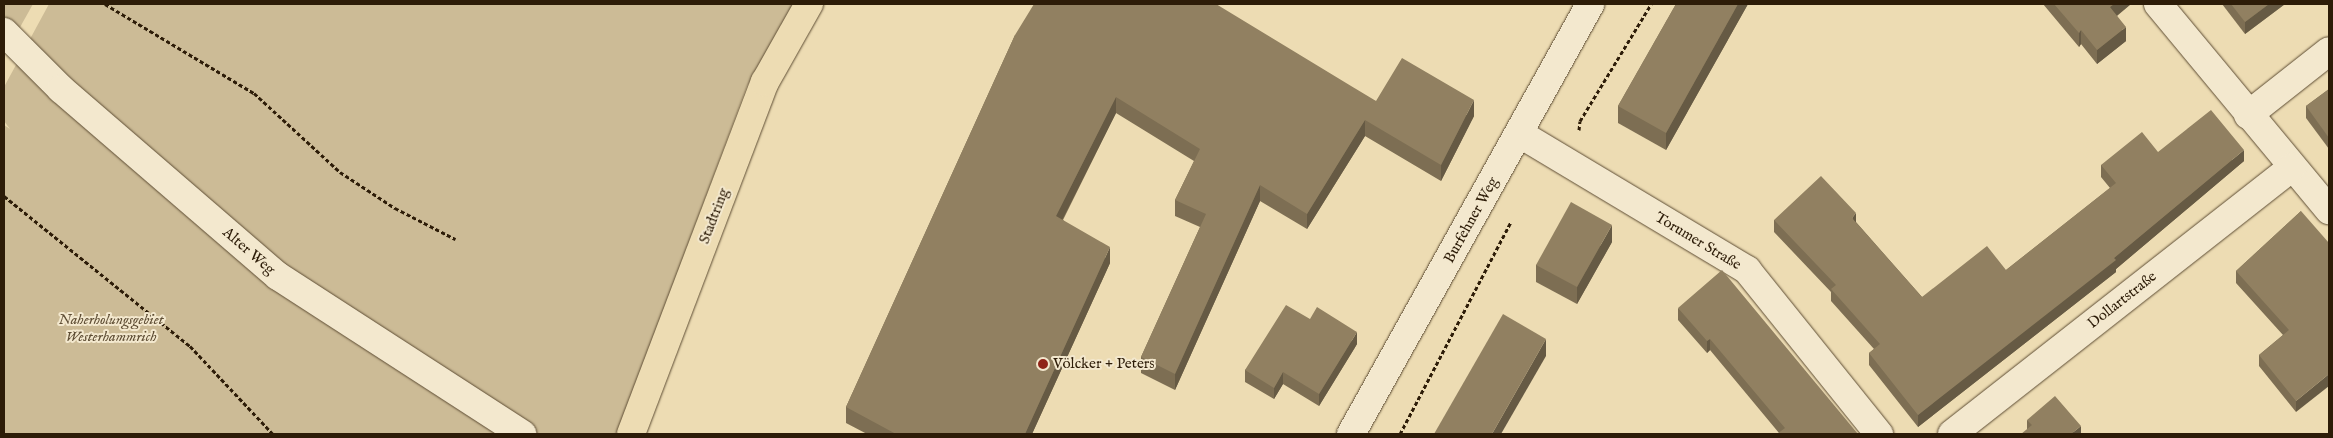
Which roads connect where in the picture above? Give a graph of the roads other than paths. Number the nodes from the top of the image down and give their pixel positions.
1 (809, 4) edge
2 (1590, 4) edge
3 (2158, 4) edge
4 (4, 32) edge
5 (2329, 50) edge
6 (2248, 115) junction
7 (1520, 134) junction
8 (2292, 166) junction
9 (2329, 210) edge
10 (522, 434) edge
11 (632, 434) edge
12 (1351, 434) edge
13 (1879, 434) edge
14 (1952, 434) edge

1 - 11 highway, Stadtring
2 - 7 street, Burfehner Weg
3 - 6 street
4 - 10 street, Alter Weg
5 - 6 street
6 - 8 street
7 - 12 street, Burfehner Weg
7 - 13 street, Torumer Straße
8 - 9 street
8 - 14 street, Dollartstraße

